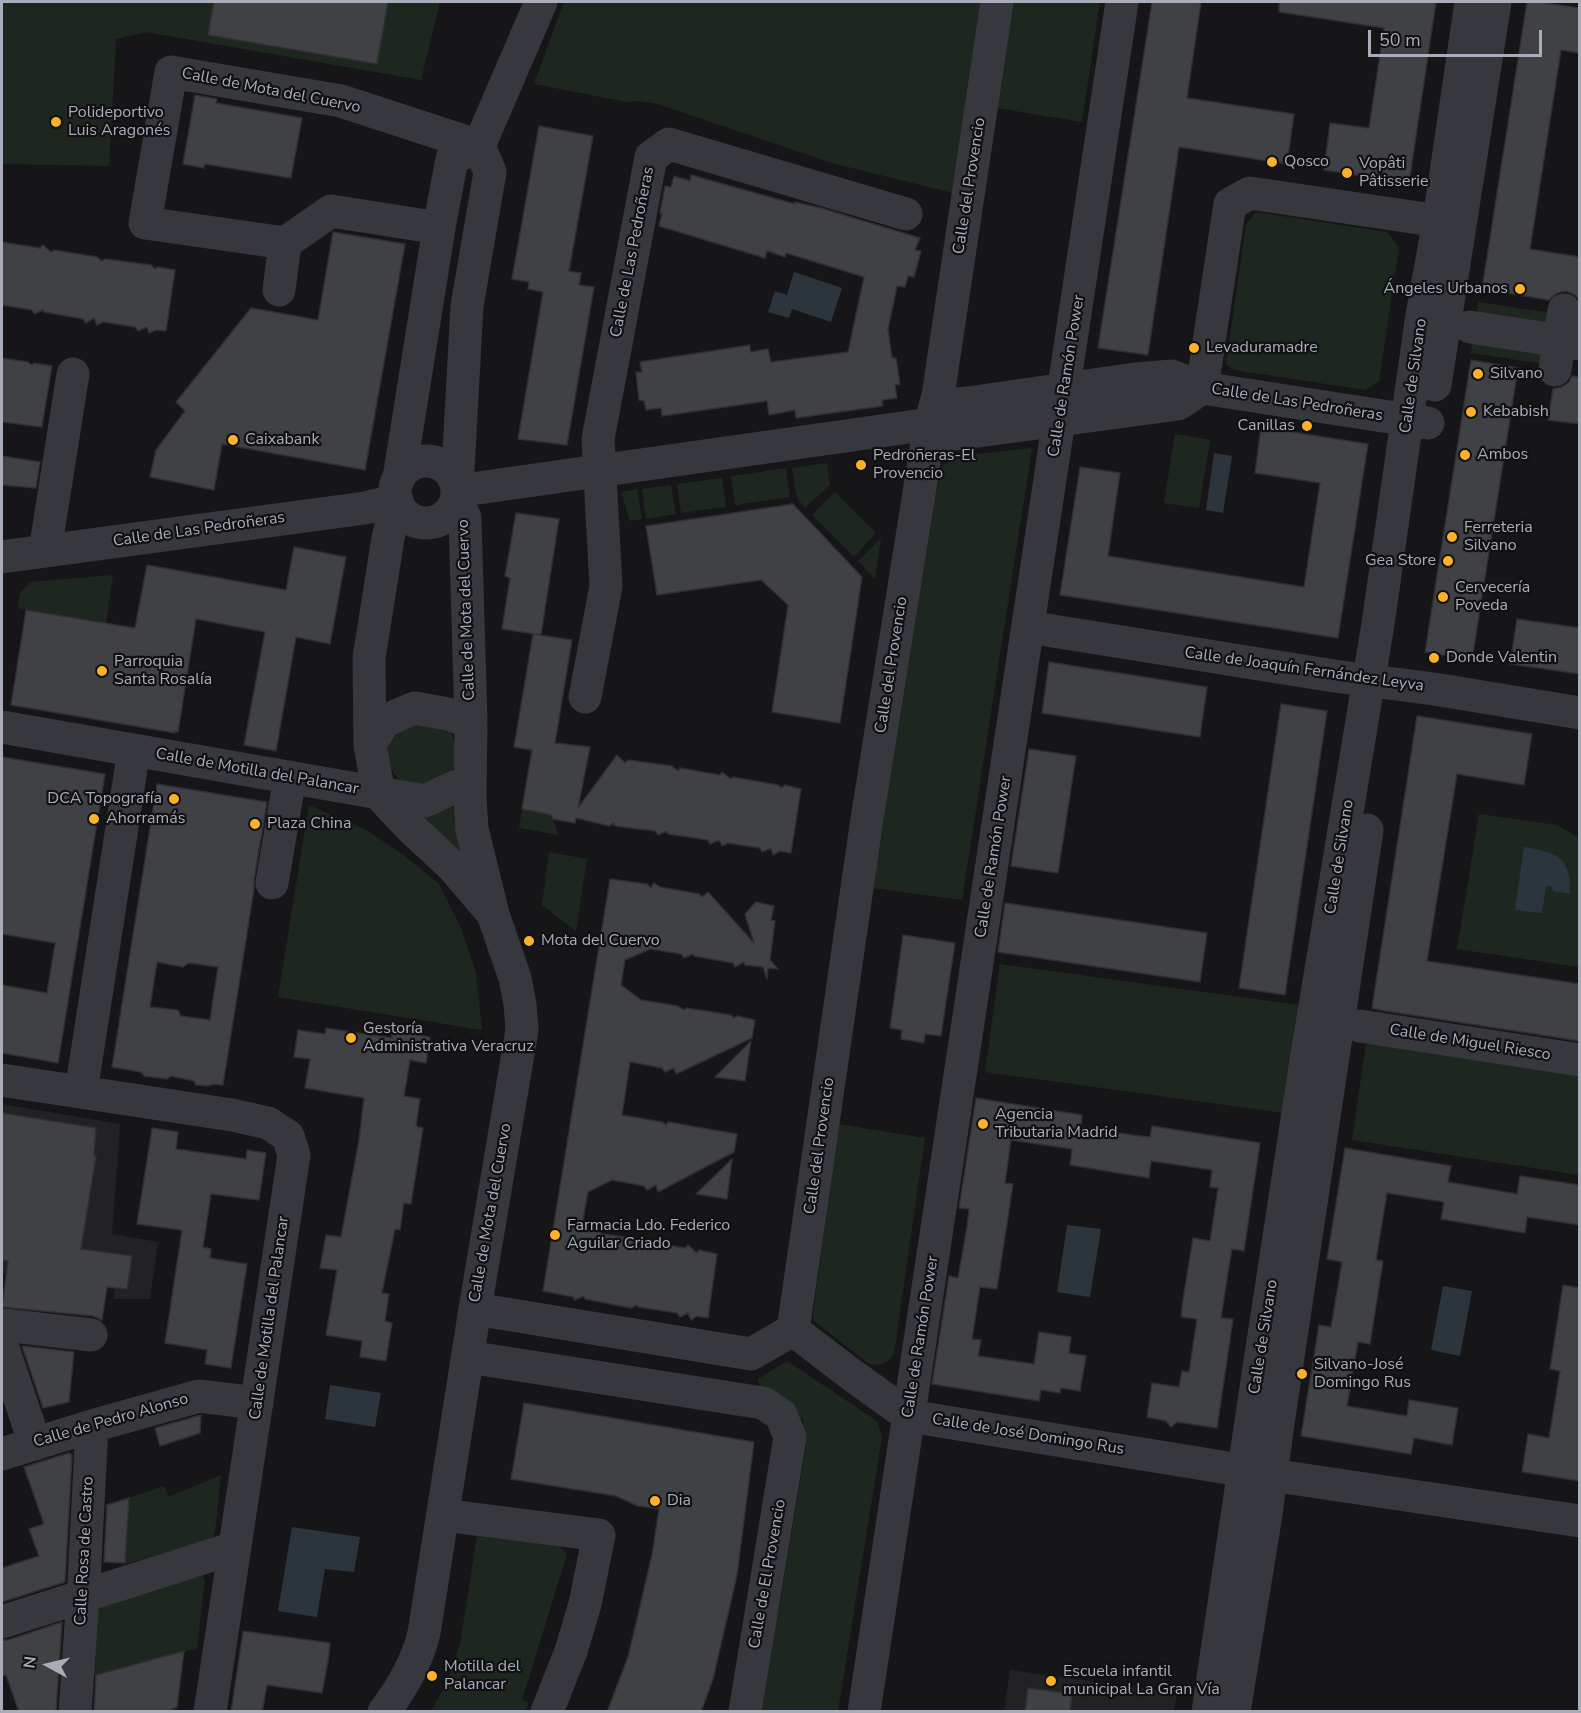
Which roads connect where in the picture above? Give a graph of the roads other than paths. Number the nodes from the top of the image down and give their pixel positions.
1 (541, 2) edge
2 (998, 2) edge
3 (1122, 2) edge
4 (1471, 2) edge
5 (1495, 2) edge
6 (479, 146) junction
7 (906, 214) dead end
8 (1439, 221) junction
9 (439, 228) junction
10 (285, 243) junction
11 (279, 290) dead end
12 (1470, 327) dead end
13 (1564, 341) edge
14 (73, 374) dead end
15 (1202, 388) junction
16 (1062, 404) junction
17 (1418, 421) junction
18 (930, 424) junction
19 (599, 471) junction
20 (457, 493) junction
21 (398, 494) junction
22 (45, 551) junction
23 (2, 557) edge
24 (1028, 627) junction
25 (1379, 682) junction
26 (585, 697) dead end
27 (1580, 713) edge
28 (471, 722) junction
29 (2, 727) edge
30 (370, 745) junction
31 (134, 750) junction
32 (290, 777) junction
33 (471, 782) junction
34 (380, 794) junction
35 (272, 883) dead end
36 (493, 914) junction
37 (1360, 1026) dead end
38 (1580, 1060) edge
39 (2, 1080) edge
40 (81, 1092) junction
41 (475, 1309) junction
42 (793, 1330) junction
43 (91, 1335) dead end
44 (468, 1357) junction
45 (257, 1403) junction
46 (909, 1416) junction
47 (92, 1426) junction
48 (34, 1444) junction
49 (2, 1454) edge
50 (1258, 1472) junction
51 (443, 1515) junction
52 (1580, 1521) edge
53 (234, 1548) junction
54 (83, 1597) junction
55 (2, 1622) edge
56 (75, 1712) edge
57 (210, 1712) edge
58 (384, 1712) edge
59 (547, 1712) edge
60 (745, 1712) edge
61 (864, 1712) edge
62 (1208, 1712) edge
63 (1234, 1712) edge

1 - 6 street
2 - 18 street, Calle del Provencio
3 - 16 street, Calle de Ramón Power
4 - 8 street, Calle de Silvano
5 - 17 street, Calle de Silvano
6 - 9 street
6 - 10 street, Calle de Mota del Cuervo
6 - 20 street, Calle de Mota del Cuervo
7 - 19 street, Calle de Las Pedroñeras
8 - 15 street
8 - 17 street, Calle de Silvano
9 - 10 street
9 - 21 street
10 - 11 street
12 - 13 street
14 - 22 street
15 - 16 street, Calle de Las Pedroñeras
15 - 17 street, Calle de Las Pedroñeras
16 - 18 street, Calle de Las Pedroñeras
16 - 24 street, Calle de Ramón Power
17 - 25 street, Calle de Silvano
18 - 19 street, Calle de Las Pedroñeras
18 - 42 street, Calle del Provencio
19 - 20 street, Calle de Las Pedroñeras
19 - 26 street, Calle de Las Pedroñeras
20 - 21 street
20 - 21 street
20 - 28 street, Calle de Mota del Cuervo
21 - 22 street, Calle de Las Pedroñeras
21 - 30 street
22 - 23 street, Calle de Las Pedroñeras
24 - 25 street, Calle de Joaquín Fernández Leyva
24 - 46 street, Calle de Ramón Power
25 - 27 street, Calle de Joaquín Fernández Leyva
25 - 50 street, Calle de Silvano
28 - 30 street, Calle de Mota del Cuervo
28 - 33 street, Calle de Mota del Cuervo
29 - 31 street, Calle de Motilla del Palancar
30 - 34 street
31 - 32 street, Calle de Motilla del Palancar
31 - 40 street, Calle de Motilla del Palancar
32 - 34 street, Calle de Motilla del Palancar
32 - 35 street
33 - 34 street
33 - 36 street, Calle de Mota del Cuervo
34 - 36 street, Calle de Mota del Cuervo
36 - 41 street, Calle de Mota del Cuervo
37 - 38 street, Calle de Miguel Riesco
39 - 40 street, Calle de Motilla del Palancar
40 - 45 street, Calle de Motilla del Palancar
41 - 42 street
41 - 44 street, Calle de Mota del Cuervo
42 - 46 street, Calle de José Domingo Rus
43 - 48 street
44 - 51 street, Calle de Mota del Cuervo
44 - 60 street, Calle de El Provencio
45 - 47 street, Calle de Pedro Alonso
45 - 53 street, Calle de Motilla del Palancar
46 - 50 street, Calle de José Domingo Rus
46 - 61 street, Calle de Ramón Power
47 - 48 street, Calle de Pedro Alonso
47 - 54 street, Calle Rosa de Castro
48 - 49 street, Calle de Pedro Alonso
50 - 52 street, Calle de José Domingo Rus
50 - 62 street, Calle de Silvano
50 - 63 street, Calle de Silvano
51 - 58 street, Calle de Mota del Cuervo
51 - 59 street
53 - 54 street
53 - 57 street, Calle de Motilla del Palancar
54 - 55 street
54 - 56 street, Calle Rosa de Castro

